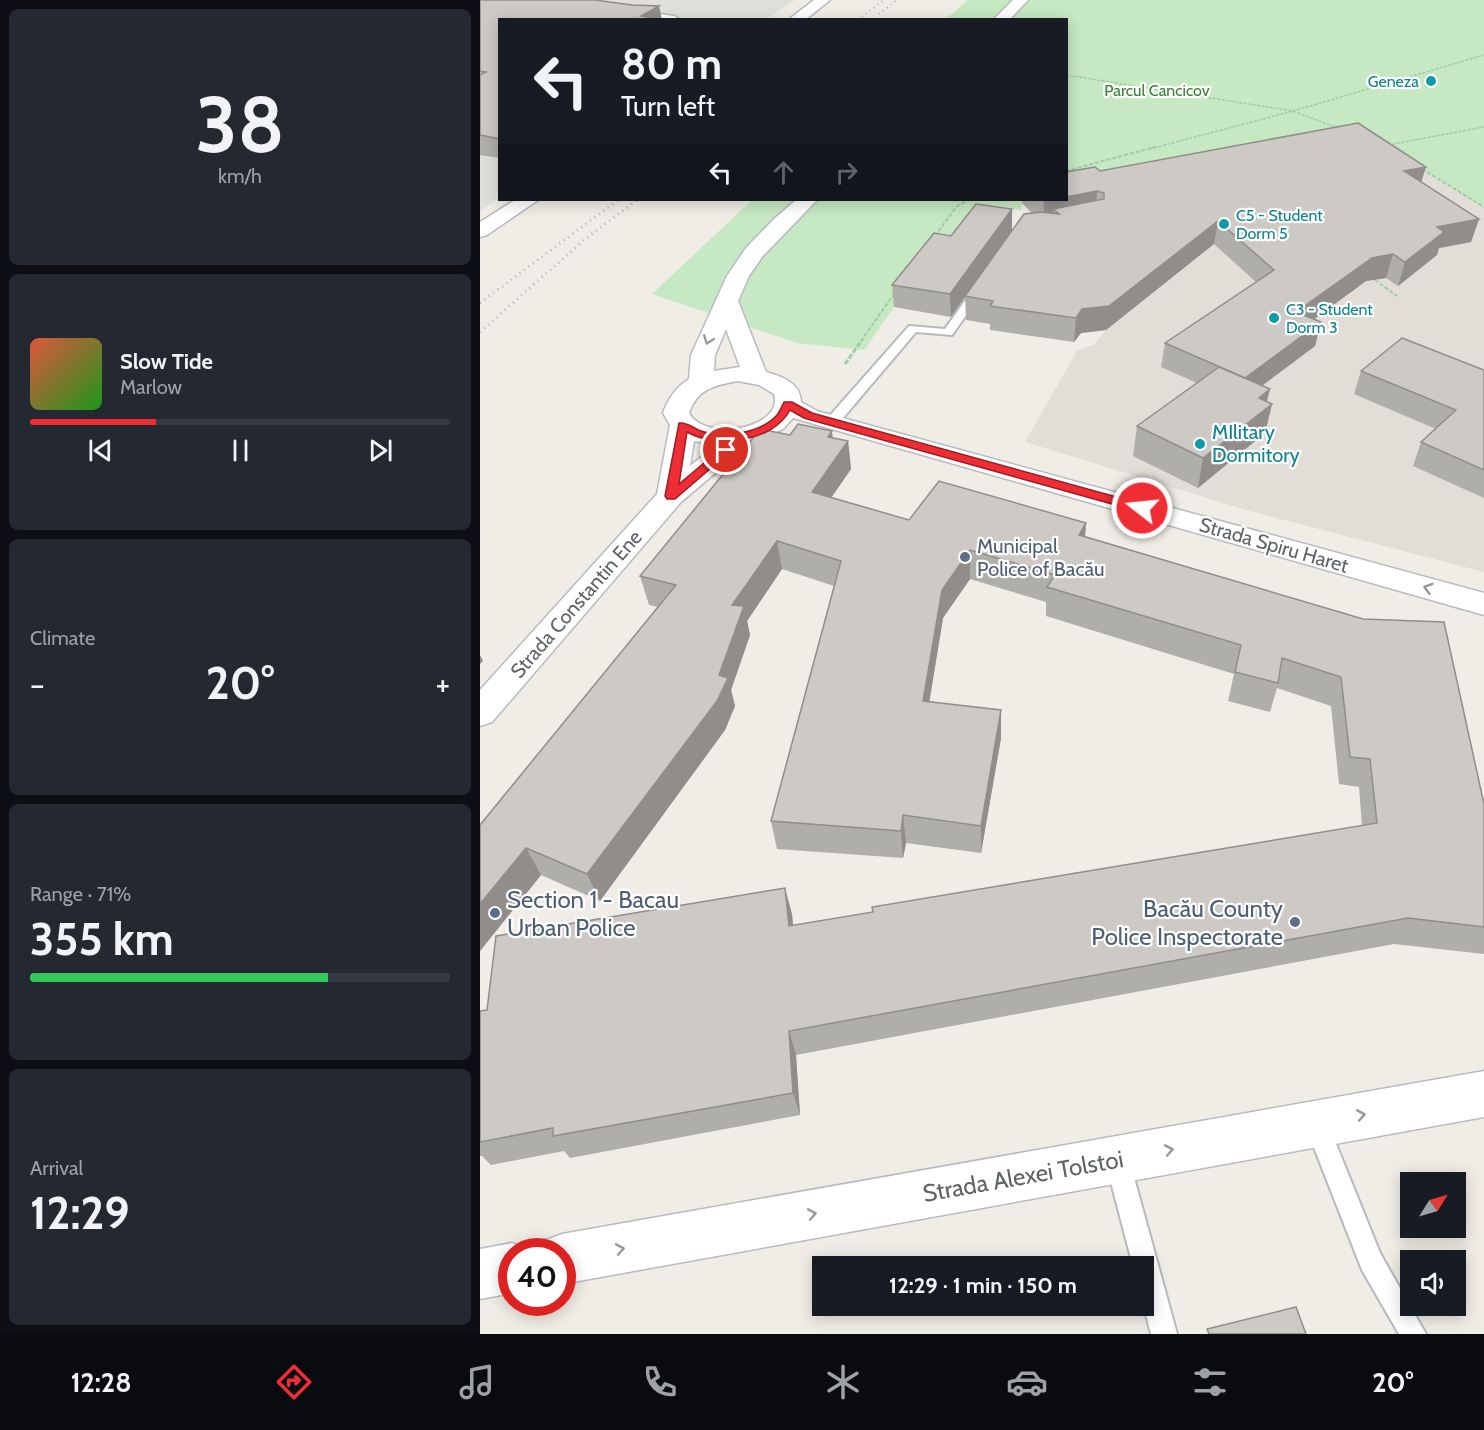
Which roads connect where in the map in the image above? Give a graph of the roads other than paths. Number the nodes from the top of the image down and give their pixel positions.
1 (823, 0) edge
2 (1021, 0) edge
3 (597, 10) edge
4 (659, 18) edge
5 (798, 18) edge
6 (1002, 18) edge
7 (526, 201) edge
8 (806, 201) edge
9 (480, 231) edge
10 (987, 278) edge
11 (728, 302) junction
12 (755, 375) junction
13 (701, 382) junction
14 (810, 414) junction
15 (683, 425) junction
16 (744, 435) junction
17 (671, 496) junction
18 (1484, 604) edge
19 (480, 712) edge
20 (1484, 1094) edge
21 (1317, 1123) junction
22 (1117, 1159) junction
23 (576, 1256) edge
24 (498, 1271) edge
25 (480, 1274) edge
26 (1164, 1334) edge
27 (1413, 1334) edge

1 - 5 main road
2 - 6 main road
3 - 4 main road
7 - 9 main road
8 - 11 main road
10 - 14 lane
11 - 12 main road
11 -> 13 main road
12 - 13 main road
12 - 14 main road
13 - 15 main road
14 - 16 main road
18 -> 14 main road, Strada Spiru Haret
15 - 16 main road
15 - 17 main road
16 - 17 main road, Strada Constantin Ene
17 - 19 main road, Strada Constantin Ene
21 -> 20 main road, Strada Alexei Tolstoi
22 -> 21 main road, Strada Alexei Tolstoi
21 - 27 lane
23 -> 22 main road, Strada Alexei Tolstoi
22 - 26 lane
24 - 25 main road

